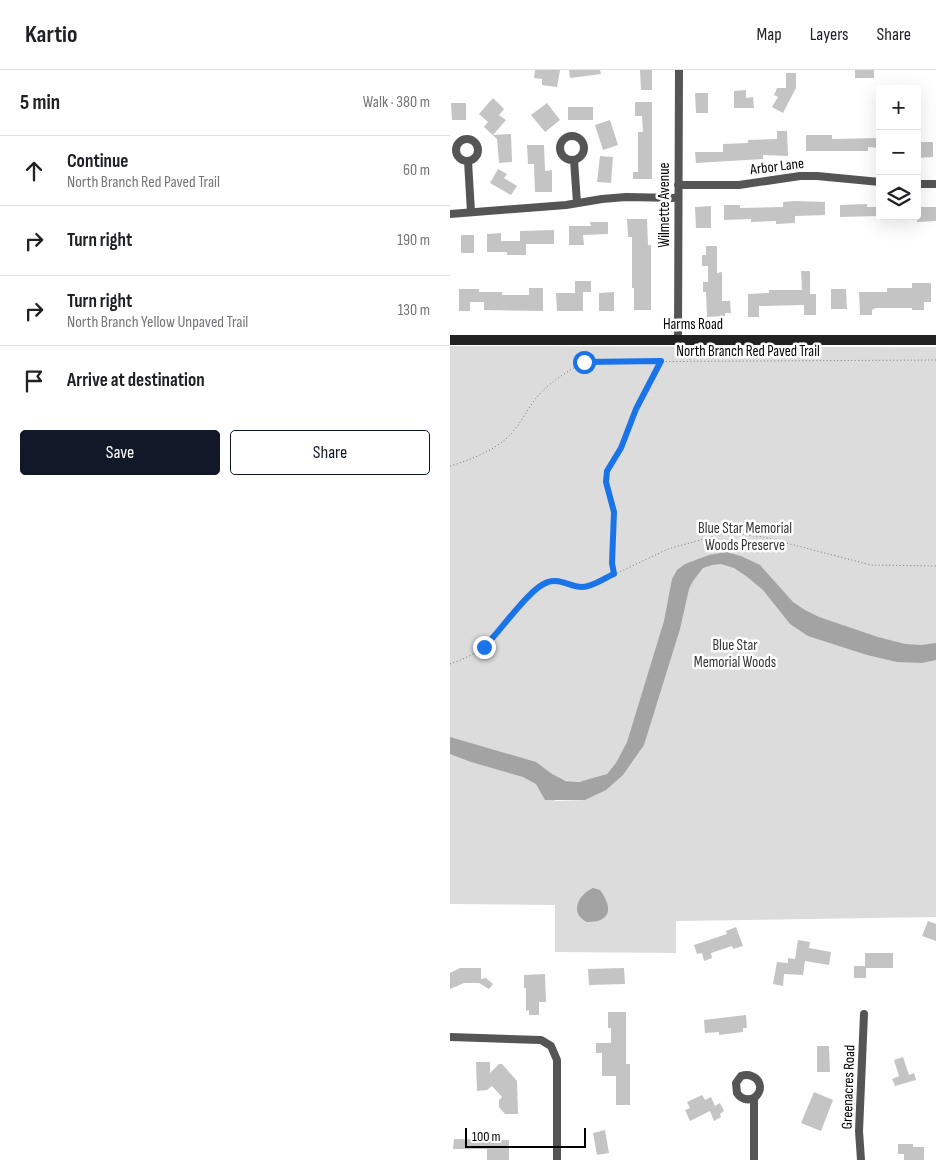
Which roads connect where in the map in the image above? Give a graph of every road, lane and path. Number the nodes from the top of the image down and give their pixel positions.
1 (679, 70) edge
2 (574, 160) dead end
3 (468, 161) dead end
4 (876, 182) edge
5 (921, 184) edge
6 (936, 184) edge
7 (678, 185) junction
8 (678, 198) junction
9 (577, 203) junction
10 (471, 212) junction
11 (450, 214) edge
12 (678, 339) junction
13 (450, 340) edge
14 (936, 340) edge
15 (690, 346) dead end
16 (936, 360) edge
17 (661, 361) junction
18 (690, 361) junction
19 (450, 466) edge
20 (936, 566) edge
21 (614, 574) junction
22 (450, 664) edge
23 (864, 1014) dead end
24 (450, 1037) edge
25 (754, 1098) dead end
26 (557, 1160) edge
27 (754, 1160) edge
28 (861, 1160) edge

1 - 7 street, Wilmette Avenue
2 - 9 street
3 - 10 street
4 - 7 street, Arbor Lane
5 - 6 street
7 - 8 street, Wilmette Avenue
8 - 9 street
8 - 12 street, Wilmette Avenue
9 - 10 street
10 - 11 street
12 - 13 main road, Harms Road
12 - 14 main road, Harms Road
15 - 18 path
16 - 18 path, North Branch Red Paved Trail
17 - 18 path, North Branch Red Paved Trail
17 - 19 path, North Branch Red Paved Trail
17 - 21 path
20 - 21 path
21 - 22 path
23 - 28 street, Greenacres Road
24 - 26 street
25 - 27 street

